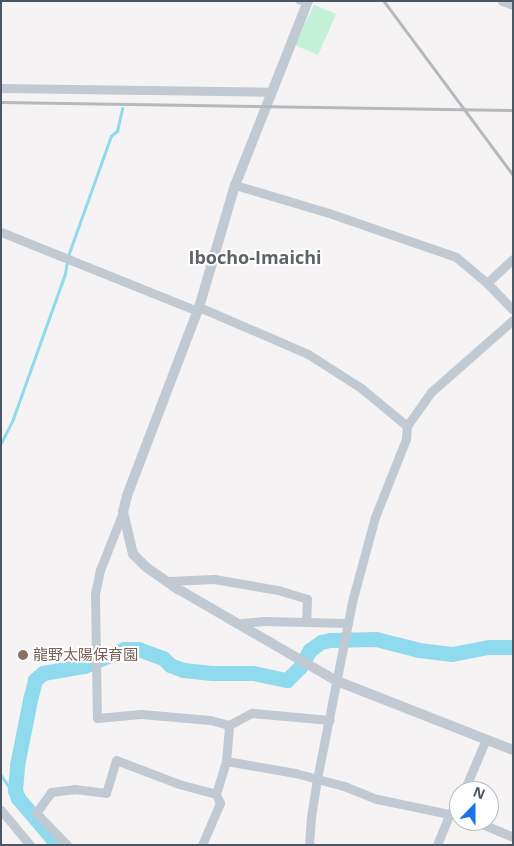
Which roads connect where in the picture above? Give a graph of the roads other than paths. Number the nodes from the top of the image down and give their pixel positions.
1 (502, 1) edge
2 (304, 2) edge
3 (513, 5) edge
4 (1, 88) edge
5 (271, 92) junction
6 (235, 185) junction
7 (1, 232) edge
8 (513, 259) edge
9 (487, 283) junction
10 (198, 309) junction
11 (513, 310) edge
12 (513, 320) edge
13 (407, 426) junction
14 (123, 512) junction
15 (167, 582) junction
16 (306, 622) junction
17 (241, 624) junction
18 (348, 624) junction
19 (337, 681) junction
20 (330, 720) junction
21 (229, 725) junction
22 (486, 738) junction
23 (513, 750) edge
24 (226, 761) junction
25 (317, 778) junction
26 (468, 781) edge
27 (216, 794) junction
28 (1, 810) edge
29 (449, 813) edge
30 (449, 823) edge
31 (499, 831) edge
32 (513, 837) edge
33 (30, 845) edge
34 (67, 845) edge
35 (202, 845) edge
36 (309, 845) edge
37 (437, 845) edge

1 - 3 street
2 - 5 street
4 - 5 street
5 - 6 street
6 - 9 street
6 - 10 street
7 - 10 street
8 - 9 street
9 - 11 street
10 - 13 street
10 - 14 street
12 - 13 street
13 - 18 street
14 - 15 street
14 - 21 street
15 - 16 street
15 - 17 street
16 - 17 street
16 - 18 street
17 - 19 street
18 - 19 street
19 - 20 street
19 - 22 street
20 - 21 street
20 - 25 street
21 - 24 street
22 - 23 street
22 - 26 street
24 - 25 street
24 - 27 street
25 - 29 street
25 - 36 street
27 - 34 street
27 - 35 street
28 - 33 street
30 - 37 street
31 - 32 street

